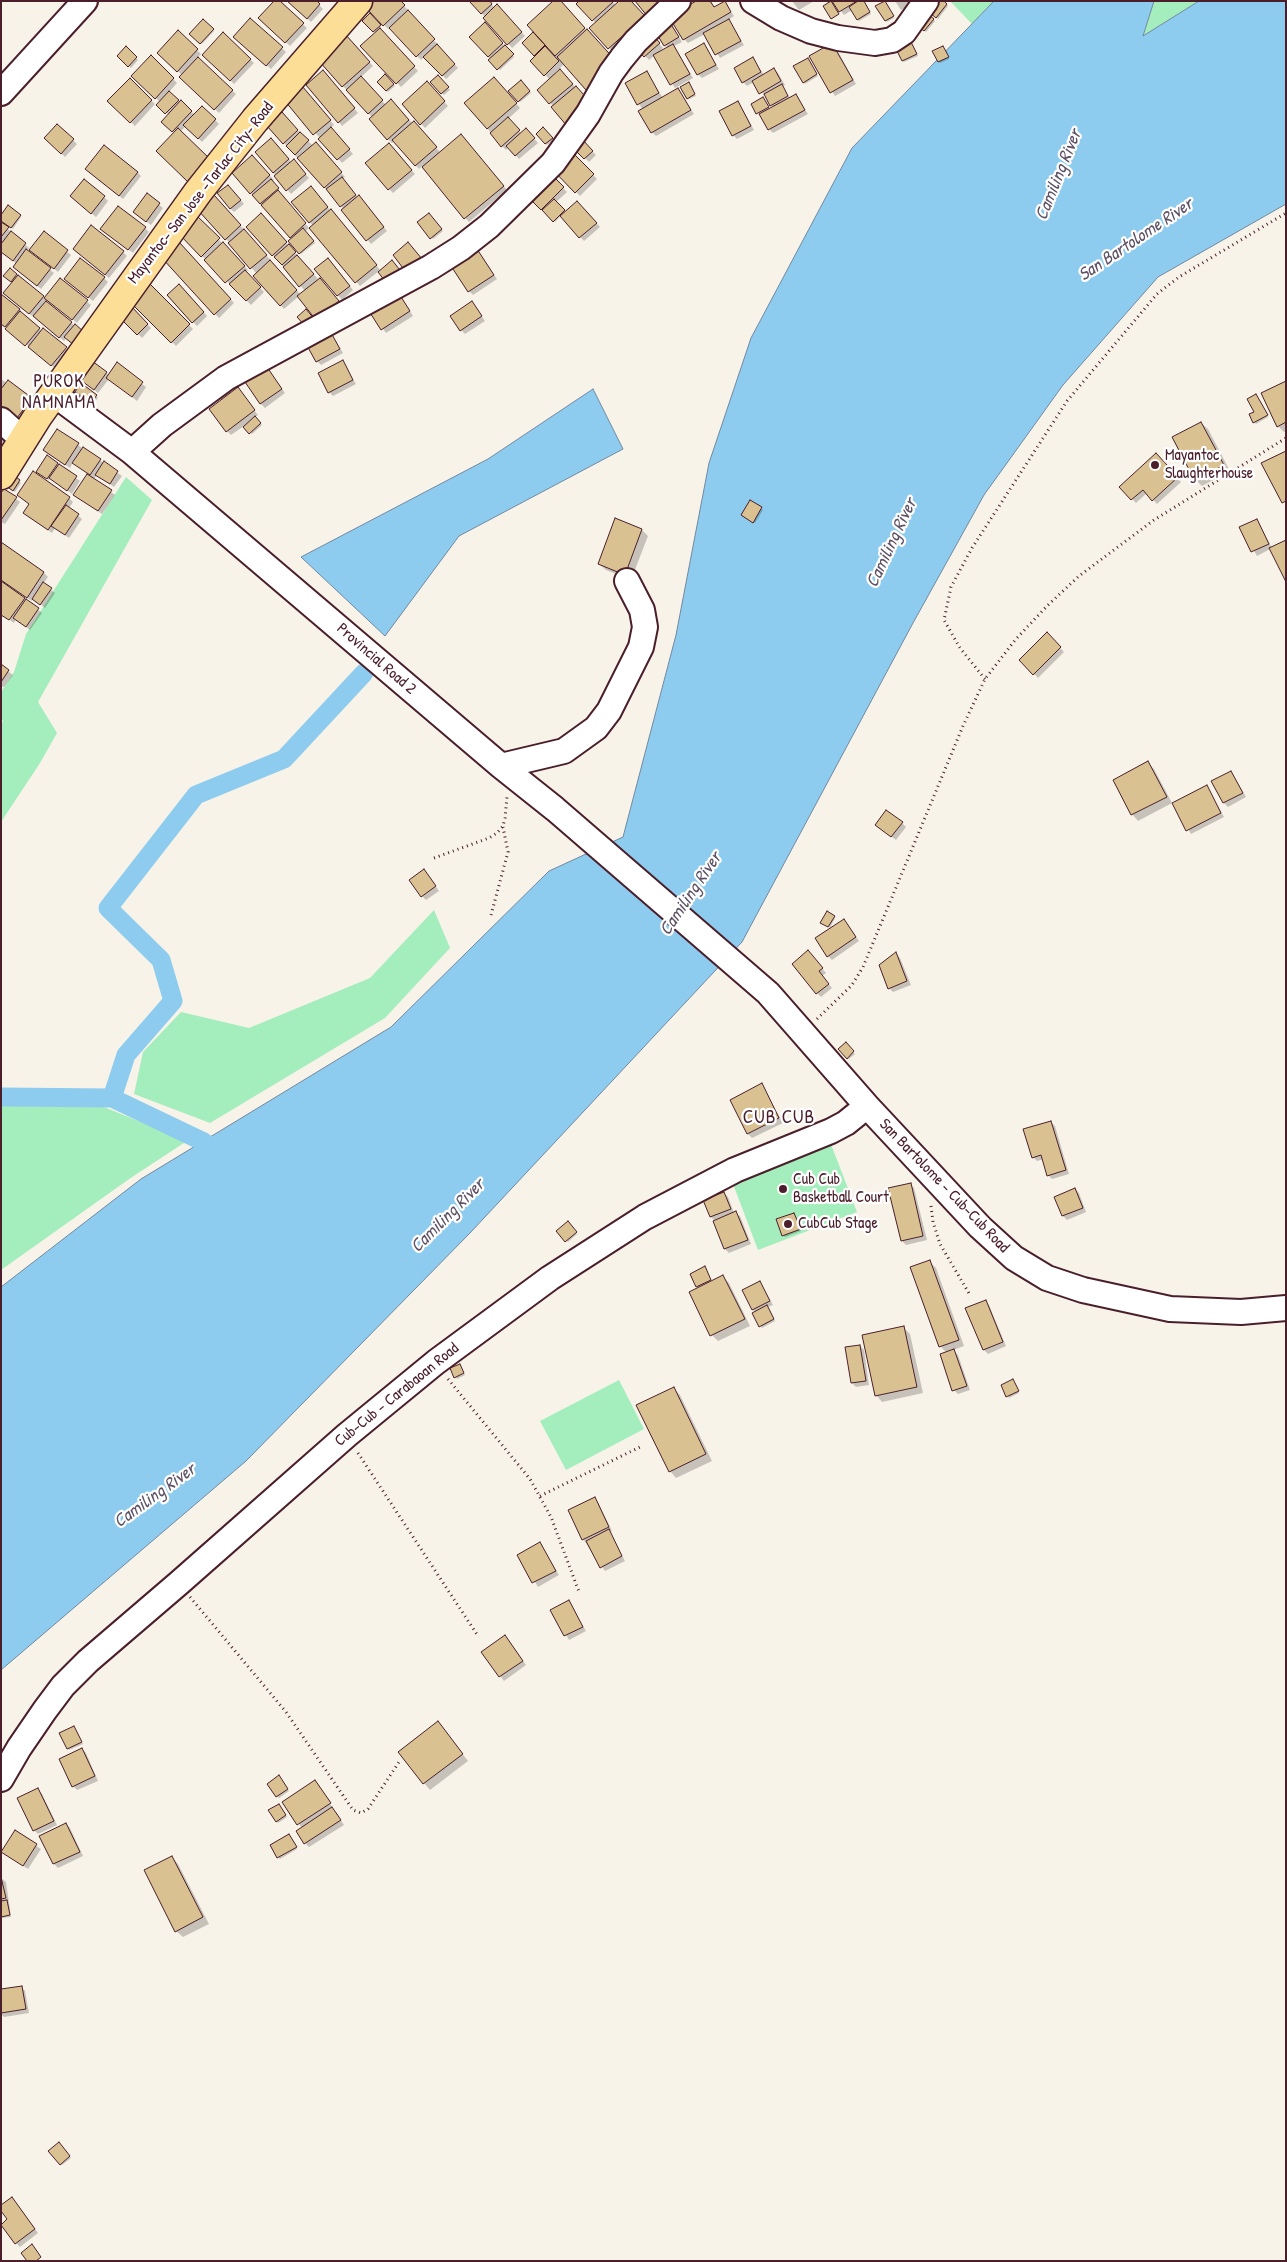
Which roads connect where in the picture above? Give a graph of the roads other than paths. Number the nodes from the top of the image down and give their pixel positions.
1 (85, 1) edge
2 (358, 1) edge
3 (678, 1) edge
4 (753, 1) edge
5 (926, 1) edge
6 (1, 93) edge
7 (54, 394) junction
8 (1, 420) edge
9 (23, 440) junction
10 (132, 452) junction
11 (1, 475) edge
12 (627, 581) dead end
13 (504, 769) junction
14 (768, 993) joint
15 (867, 1106) junction
16 (1286, 1308) edge
17 (1, 1779) edge

1 - 6 street
2 - 7 main road, Mayantoc- San Jose -Tarlac City- Road
3 - 10 street
4 - 5 street
7 - 9 main road
7 - 10 street, Provincial Road 2
8 - 9 street
9 - 11 main road
10 - 13 street, Provincial Road 2
12 - 13 street
13 - 14 street, Provincial Road 2
14 - 15 street, San Bartolome - Cub-Cub Road
15 - 16 street, San Bartolome - Cub-Cub Road
15 - 17 street, Cub-Cub - Carabaoan Road

